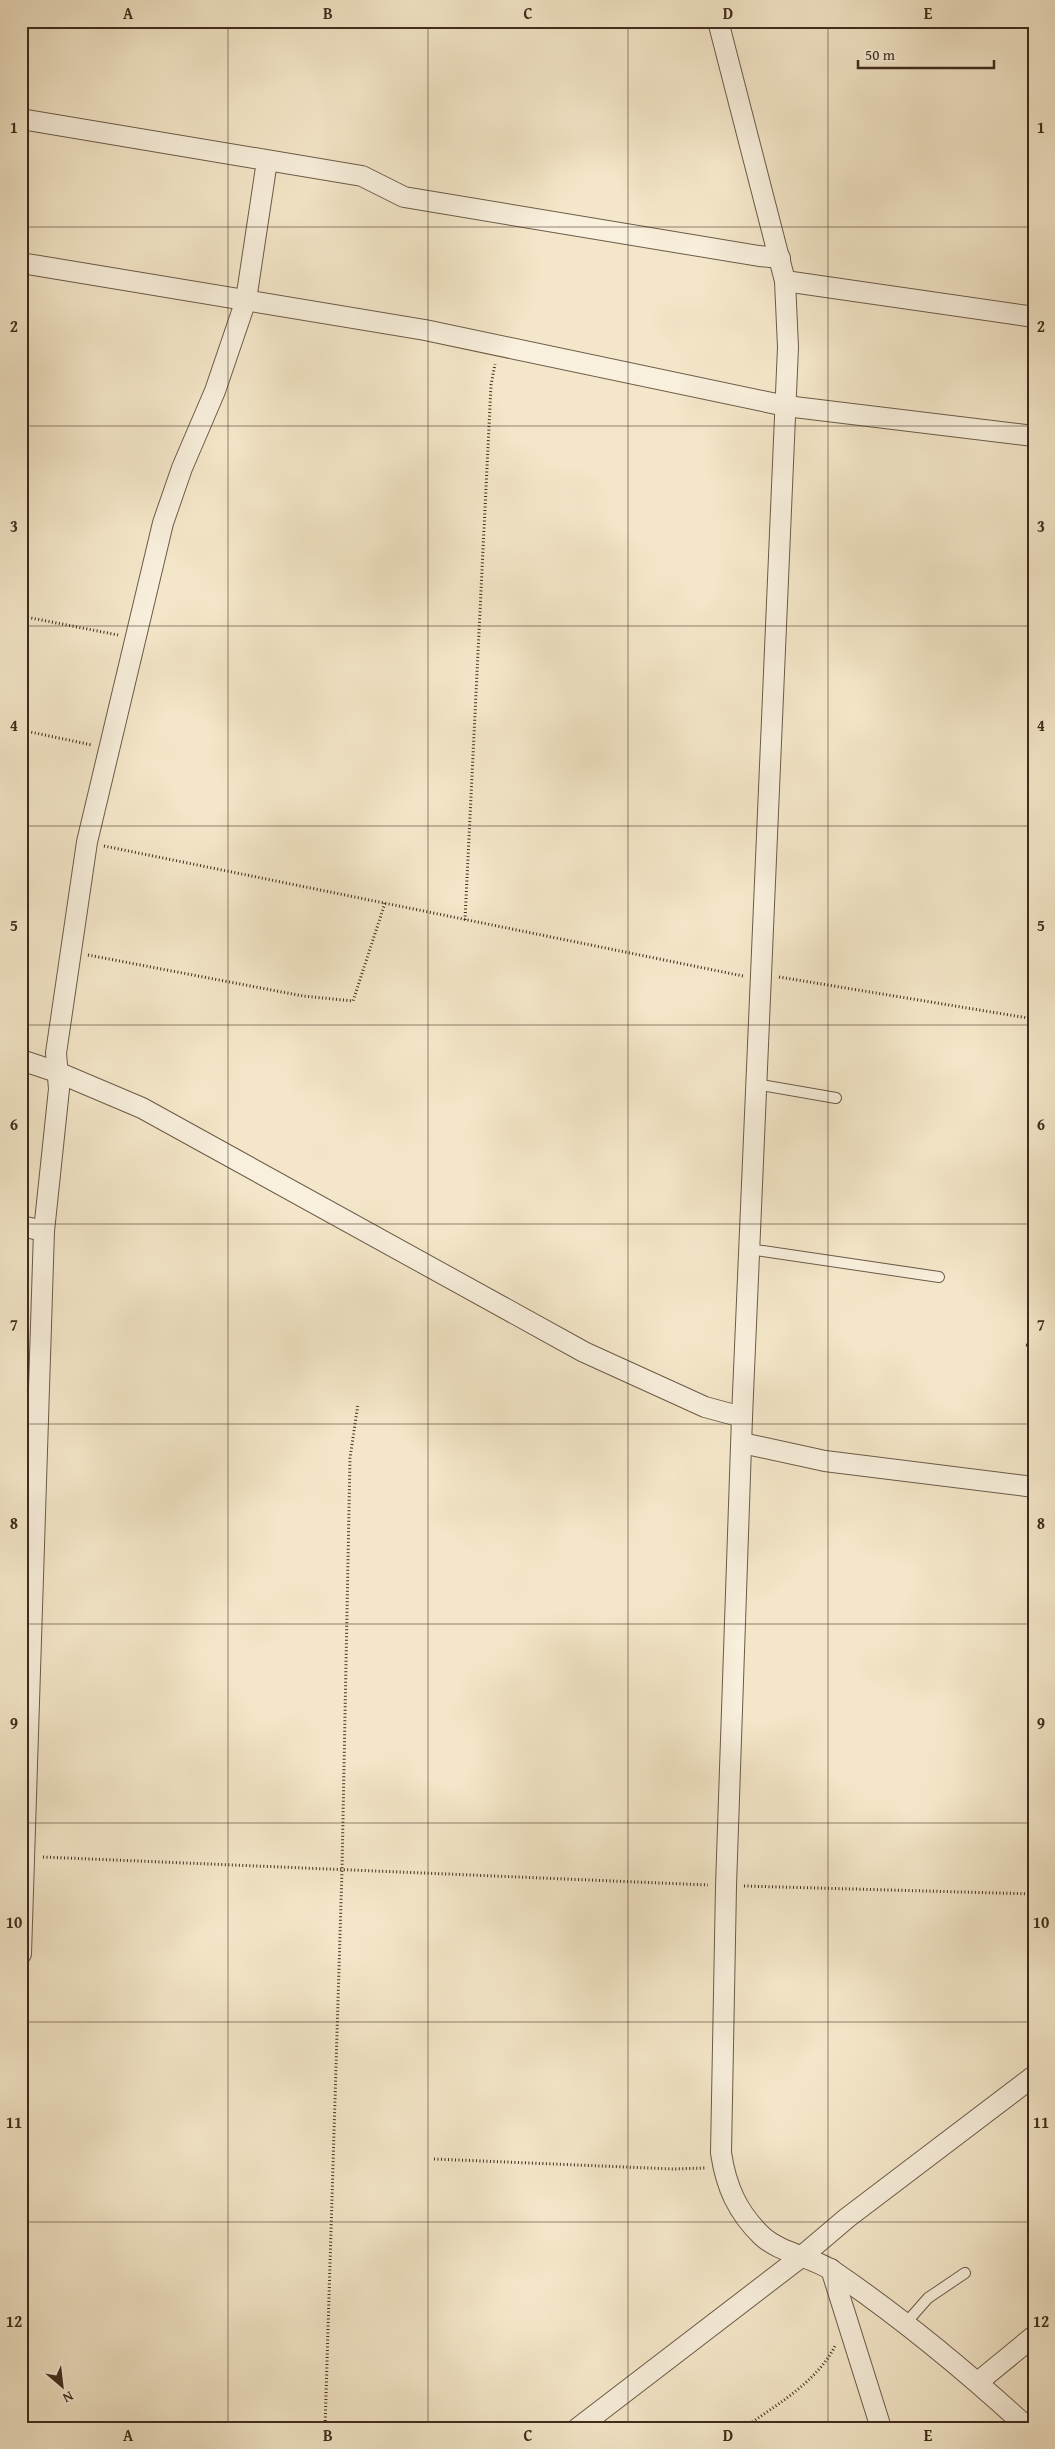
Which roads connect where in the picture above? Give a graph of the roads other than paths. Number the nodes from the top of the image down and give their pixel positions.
1 (718, 21) edge
2 (21, 119) edge
3 (267, 161) junction
4 (780, 258) junction
5 (21, 263) edge
6 (785, 281) junction
7 (246, 296) junction
8 (1034, 317) edge
9 (787, 400) junction
10 (1034, 436) edge
11 (21, 1060) edge
12 (57, 1072) junction
13 (756, 1084) junction
14 (836, 1098) dead end
15 (21, 1226) edge
16 (44, 1232) junction
17 (749, 1249) junction
18 (939, 1277) dead end
19 (742, 1417) junction
20 (742, 1443) junction
21 (1034, 1487) edge
22 (21, 1954) edge
23 (1034, 2076) edge
24 (801, 2257) junction
25 (831, 2269) junction
26 (965, 2272) dead end
27 (905, 2324) junction
28 (1034, 2336) edge
29 (978, 2382) junction
30 (578, 2428) edge
31 (881, 2428) edge
32 (1028, 2428) edge

1 - 4 street
2 - 3 street
3 - 4 street
3 - 7 street
4 - 6 street
5 - 7 street
6 - 8 street
6 - 9 street
7 - 9 street
7 - 12 street
9 - 10 street
9 - 13 street
11 - 12 street
12 - 16 street
12 - 19 street
13 - 14 lane
13 - 17 street
15 - 16 street
16 - 22 street
17 - 18 lane
17 - 19 street
19 - 20 street
20 - 21 street
20 - 24 street
23 - 24 street
24 - 25 street
24 - 30 street
25 - 27 street
25 - 31 street
26 - 27 lane
27 - 29 street
28 - 29 street
29 - 32 street

